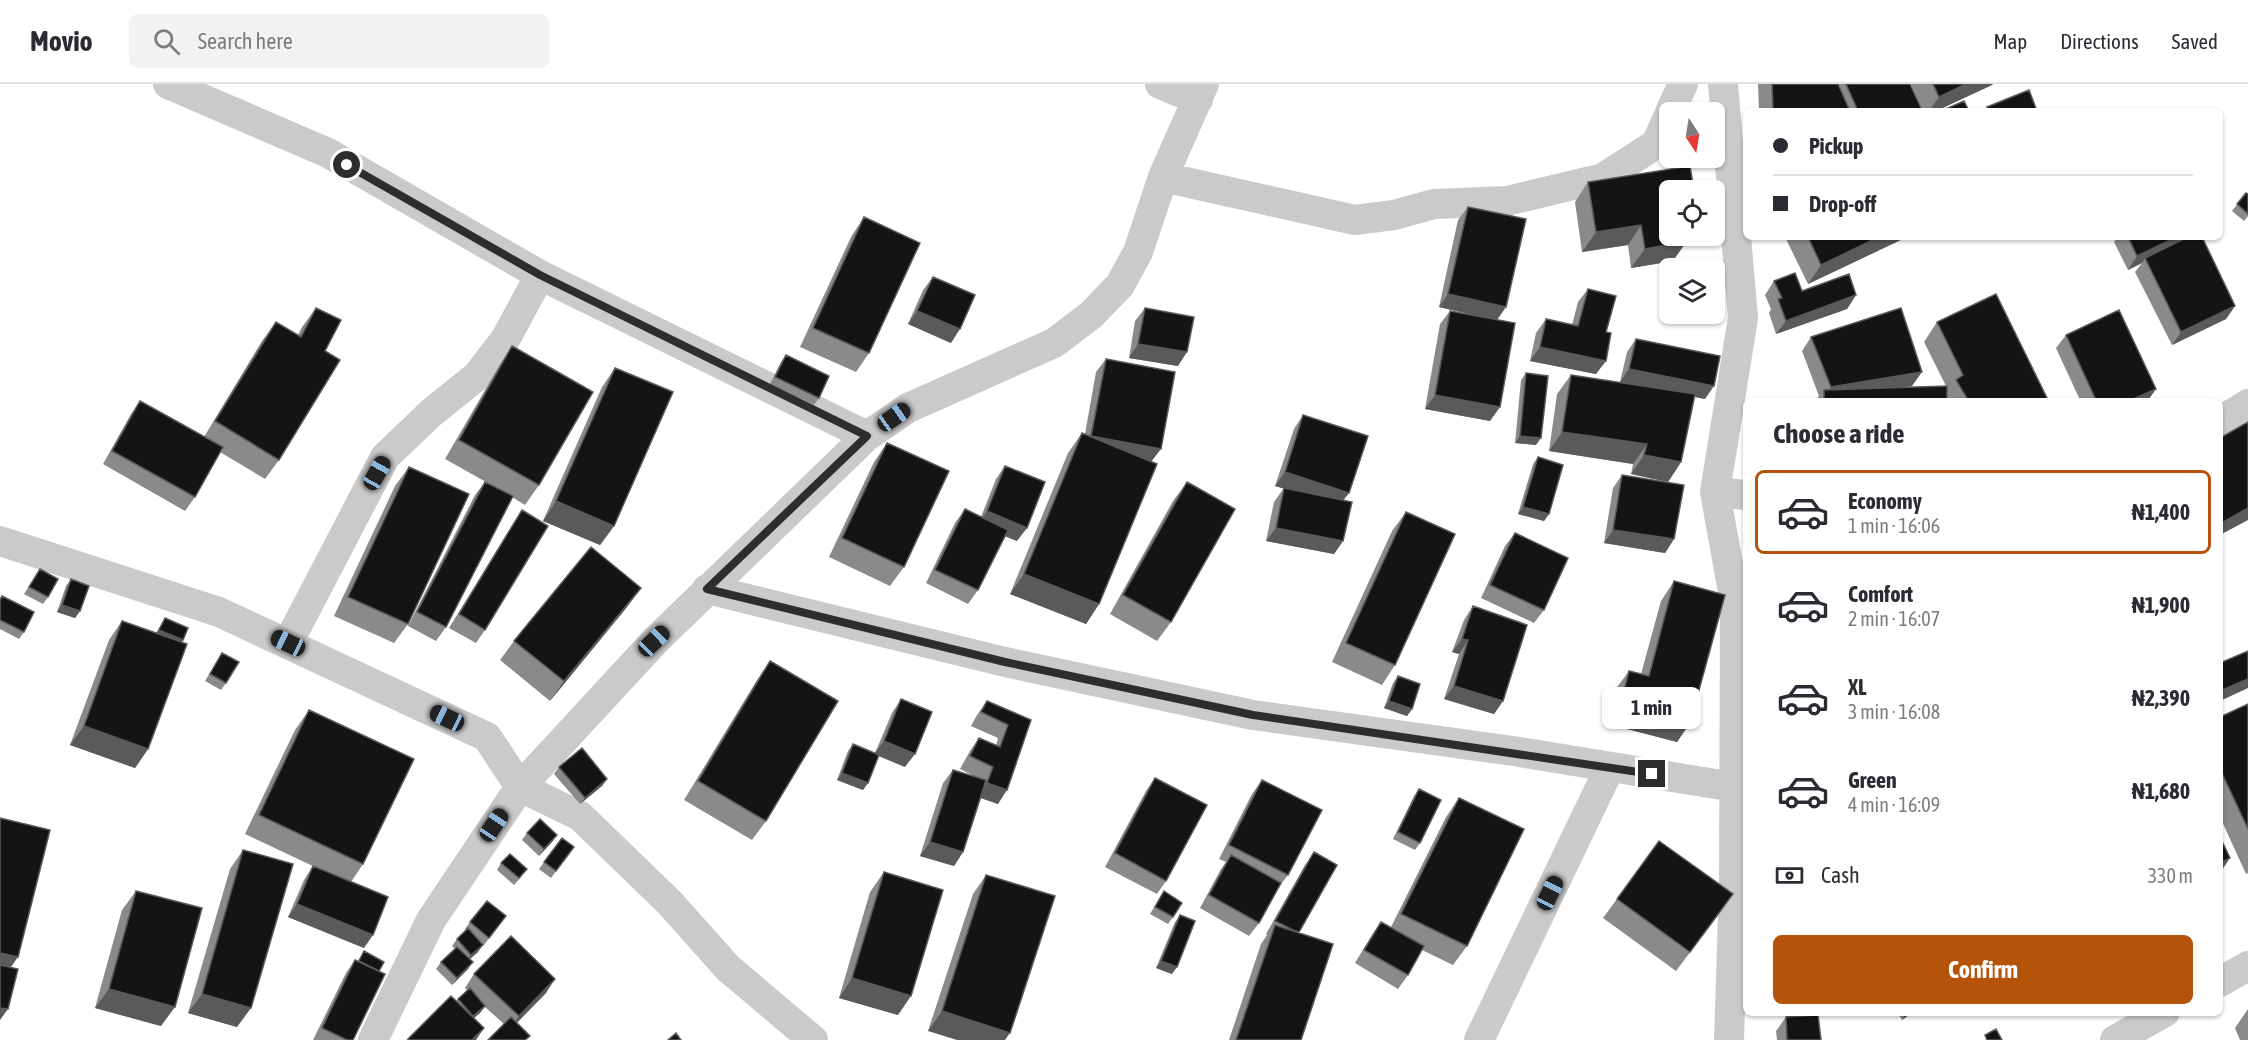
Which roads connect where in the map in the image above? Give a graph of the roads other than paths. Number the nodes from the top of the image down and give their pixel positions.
1 (1160, 84) edge
2 (1683, 84) edge
3 (1723, 84) edge
4 (188, 88) edge
5 (1201, 92) edge
6 (1675, 102) edge
7 (1659, 137) edge
8 (1163, 177) junction
9 (540, 275) junction
10 (2248, 404) edge
11 (2223, 419) edge
12 (867, 436) junction
13 (1715, 492) junction
14 (1743, 495) edge
15 (0, 541) edge
16 (707, 589) junction
17 (288, 643) junction
18 (1610, 767) junction
19 (520, 787) junction
20 (1734, 787) junction
21 (2248, 966) edge
22 (2223, 980) edge
23 (2158, 1016) edge
24 (373, 1040) edge
25 (813, 1040) edge
26 (1479, 1040) edge
27 (1729, 1040) edge
28 (2115, 1040) edge

1 - 5 street
2 - 6 street
3 - 13 street
4 - 9 street
5 - 8 street
7 - 8 street
8 - 12 street
9 - 12 street
9 - 17 street
10 - 11 street
12 - 16 street
13 - 14 street
13 - 20 street
15 - 17 street
16 - 18 street
16 - 19 street
17 - 19 street
18 - 20 street
18 - 26 street
19 - 24 street
19 - 25 street
20 - 27 street
21 - 22 street
23 - 28 street

